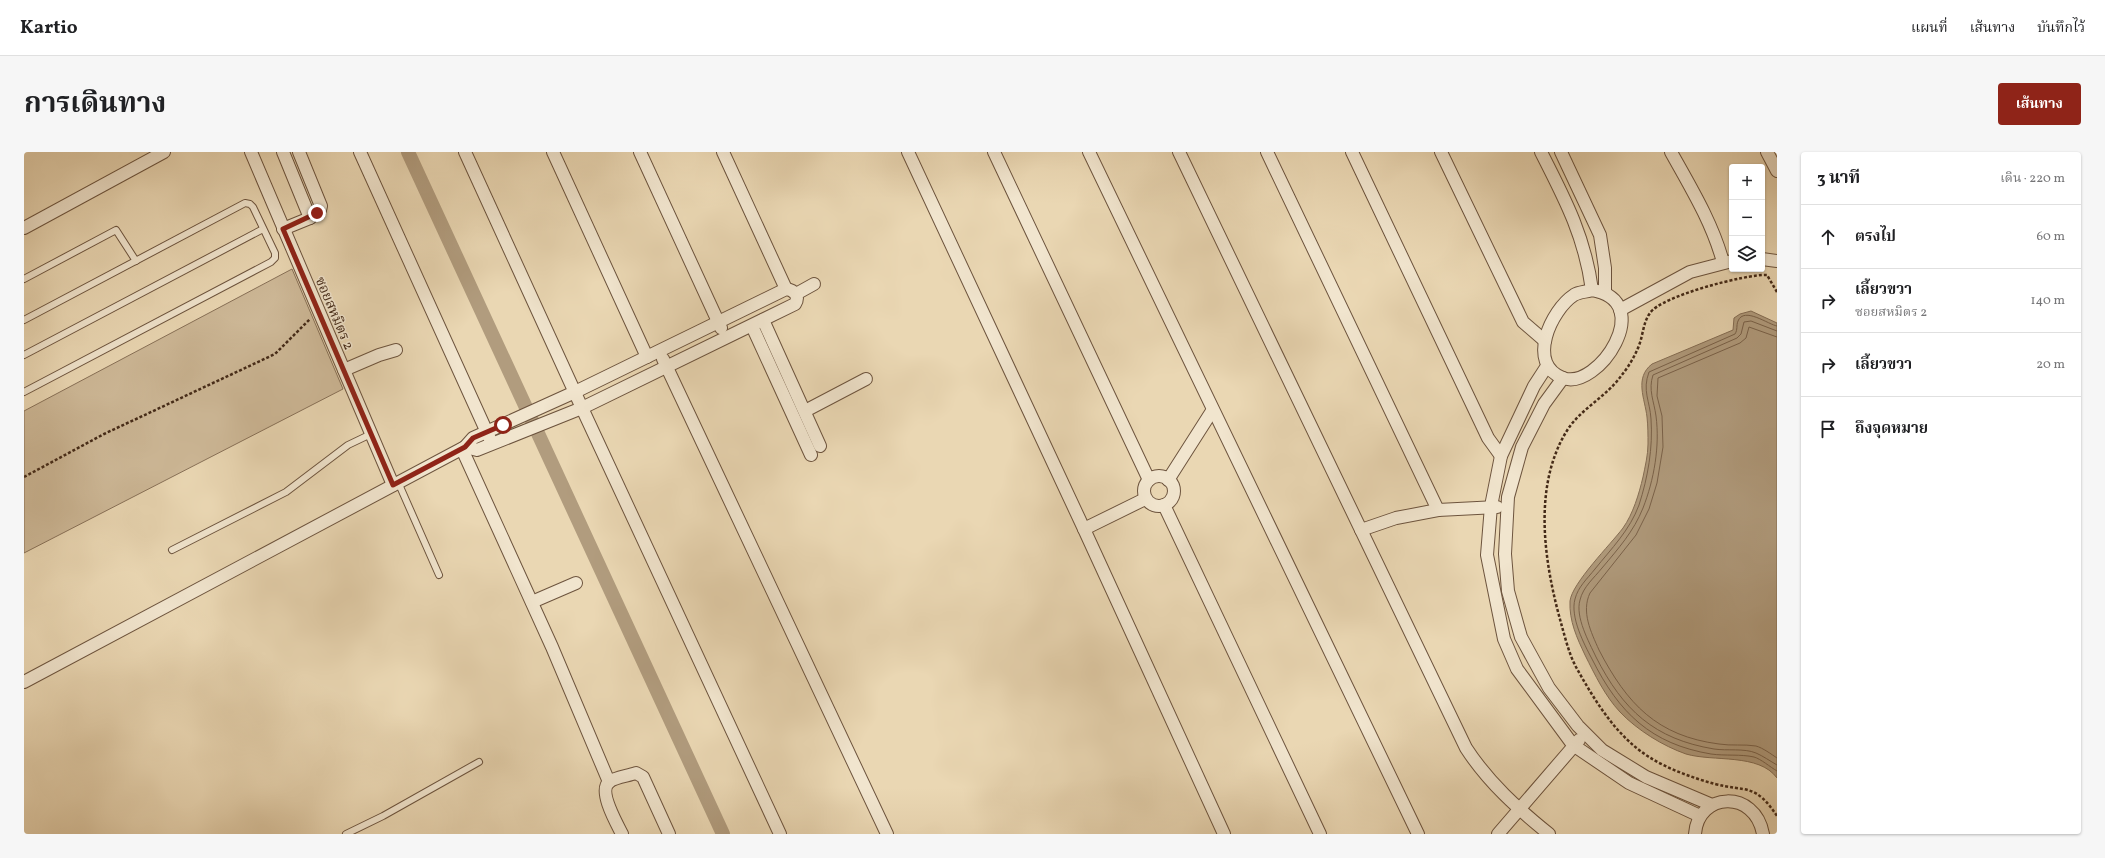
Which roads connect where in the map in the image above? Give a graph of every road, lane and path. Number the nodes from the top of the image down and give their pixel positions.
1 (164, 152) edge
2 (251, 152) edge
3 (283, 152) edge
4 (299, 152) edge
5 (360, 152) edge
6 (465, 152) edge
7 (553, 152) edge
8 (640, 152) edge
9 (723, 152) edge
10 (908, 152) edge
11 (994, 152) edge
12 (1089, 152) edge
13 (1179, 152) edge
14 (1267, 152) edge
15 (1352, 152) edge
16 (1441, 152) edge
17 (1541, 152) edge
18 (1561, 152) edge
19 (1671, 152) edge
20 (1767, 152) edge
21 (1777, 171) edge
22 (310, 218) junction
23 (24, 228) edge
24 (263, 229) junction
25 (283, 229) junction
26 (1765, 260) edge
27 (136, 261) junction
28 (1727, 262) edge
29 (1777, 262) edge
30 (24, 279) edge
31 (814, 284) dead end
32 (1592, 290) junction
33 (791, 292) junction
34 (1605, 292) junction
35 (1777, 292) edge
36 (1620, 310) junction
37 (318, 311) junction
38 (24, 320) edge
39 (763, 320) junction
40 (718, 322) junction
41 (752, 326) junction
42 (726, 338) junction
43 (1544, 341) junction
44 (396, 350) dead end
45 (659, 351) junction
46 (24, 355) edge
47 (647, 357) junction
48 (667, 366) junction
49 (1547, 366) junction
50 (344, 370) junction
51 (1563, 378) junction
52 (866, 379) dead end
53 (24, 392) edge
54 (576, 392) junction
55 (582, 408) junction
56 (1212, 411) junction
57 (805, 412) junction
58 (487, 432) junction
59 (371, 434) junction
60 (492, 444) junction
61 (820, 446) dead end
62 (463, 448) junction
63 (811, 455) dead end
64 (1501, 456) junction
65 (24, 477) edge
66 (1149, 480) junction
67 (1168, 480) junction
68 (395, 484) junction
69 (1146, 499) junction
70 (1164, 506) junction
71 (1491, 506) junction
72 (1508, 509) junction
73 (1438, 510) junction
74 (1084, 529) junction
75 (1361, 530) junction
76 (172, 550) dead end
77 (439, 574) dead end
78 (576, 583) dead end
79 (532, 602) junction
80 (24, 682) edge
81 (1585, 734) junction
82 (1573, 745) junction
83 (479, 762) dead end
84 (609, 782) junction
85 (1712, 805) junction
86 (1518, 810) junction
87 (1700, 816) junction
88 (1777, 816) edge
89 (346, 834) edge
90 (622, 834) edge
91 (669, 834) edge
92 (780, 834) edge
93 (887, 834) edge
94 (1224, 834) edge
95 (1320, 834) edge
96 (1418, 834) edge
97 (1498, 834) edge
98 (1549, 834) edge
99 (1695, 834) edge
100 (1763, 834) edge

1 - 23 street
2 - 25 street, ซอยสหมิตร 2
3 - 22 street
4 - 22 street
5 - 58 street
6 - 54 street
7 - 47 street
8 - 40 street
9 - 33 street
10 - 74 street
11 - 66 street
12 - 56 street
13 - 75 street
14 - 73 street
15 - 64 street
16 - 43 street
17 - 32 street
18 - 34 street
19 - 28 street
20 - 21 street
22 - 25 street
24 - 27 lane
24 - 46 lane
24 - 53 lane
25 - 37 street, ซอยสหมิตร 2
26 - 29 street
27 - 30 lane
27 - 38 lane
28 - 36 street
31 - 33 street
32 - 34 street
32 - 43 street
33 - 39 street
33 - 40 street
34 - 36 street
35 - 88 path
36 - 51 street
37 - 50 street, ซอยสหมิตร 2
37 - 65 path
39 - 41 street
39 - 57 street
40 - 42 street
40 - 45 street
41 - 42 street
41 - 63 street
42 - 48 street
43 - 49 street
44 - 50 street
45 - 47 street
45 - 48 street
47 - 54 street
48 - 55 street
48 - 93 street
49 - 51 street
49 - 64 street
50 - 59 street, ซอยสหมิตร 2
51 - 72 street
52 - 57 street
54 - 55 street
54 - 58 street
55 - 60 street
55 - 92 street
56 - 67 street
56 - 96 street
57 - 61 street
58 - 60 street
58 - 62 street
59 - 68 street, ซอยสหมิตร 2
59 - 76 lane
60 - 62 street
62 - 68 street
62 - 79 street
64 - 71 street
66 - 67 street
66 - 69 street
67 - 70 street
68 - 77 lane
68 - 80 street
69 - 70 street
69 - 74 street
70 - 95 street
71 - 72 street
71 - 73 street
71 - 82 street
72 - 81 street
73 - 75 street
74 - 94 street
75 - 86 street
78 - 79 street
79 - 84 street
81 - 82 street
81 - 85 street
82 - 86 street
82 - 87 street
83 - 89 lane
84 - 90 street
84 - 91 street
85 - 87 street
85 - 100 street
86 - 97 street
86 - 98 street
87 - 99 street

